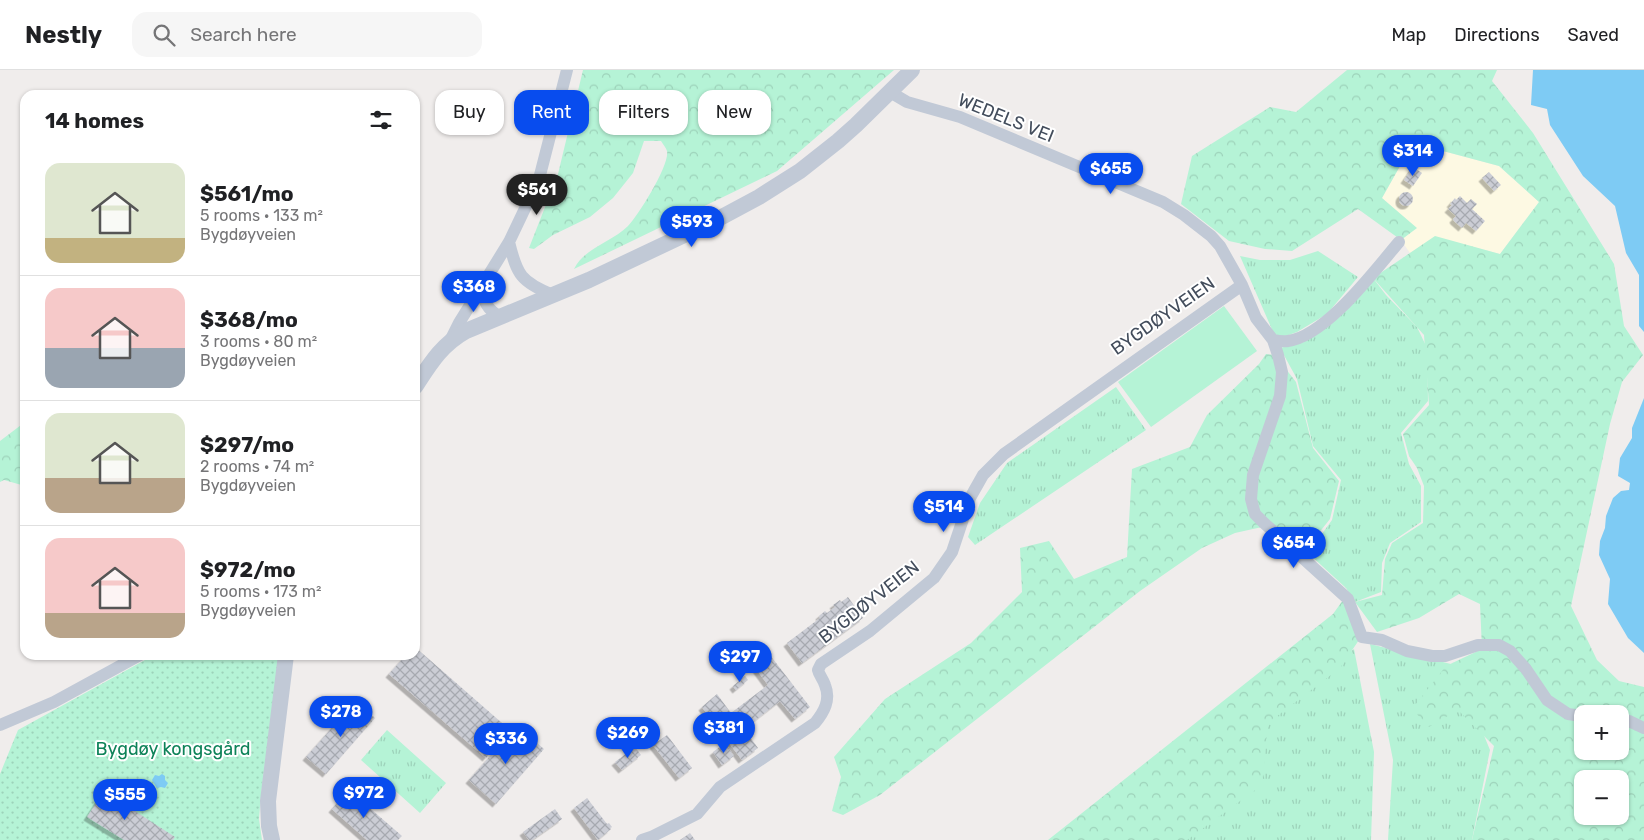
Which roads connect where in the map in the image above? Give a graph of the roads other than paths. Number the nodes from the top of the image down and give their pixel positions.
1 (567, 70) edge
2 (912, 70) edge
3 (890, 92) junction
4 (509, 242) junction
5 (1400, 242) dead end
6 (1242, 285) junction
7 (481, 288) junction
8 (553, 295) junction
9 (500, 317) junction
10 (1273, 340) junction
11 (450, 341) junction
12 (420, 380) edge
13 (131, 660) edge
14 (285, 660) edge
15 (1574, 715) edge
16 (1629, 721) edge
17 (0, 725) edge
18 (1644, 728) edge
19 (272, 840) edge
20 (642, 840) edge

1 - 4 street
2 - 3 street
3 - 6 street, WEDELS VEI
3 - 8 street
4 - 7 street
4 - 8 street
5 - 10 street
6 - 10 street, WEDELS VEI
6 - 20 street, BYGDØYVEIEN
7 - 9 street
7 - 11 street
8 - 9 street
9 - 11 street
10 - 15 street, WEDELS VEI
11 - 12 street
13 - 17 street
14 - 19 street
16 - 18 street

